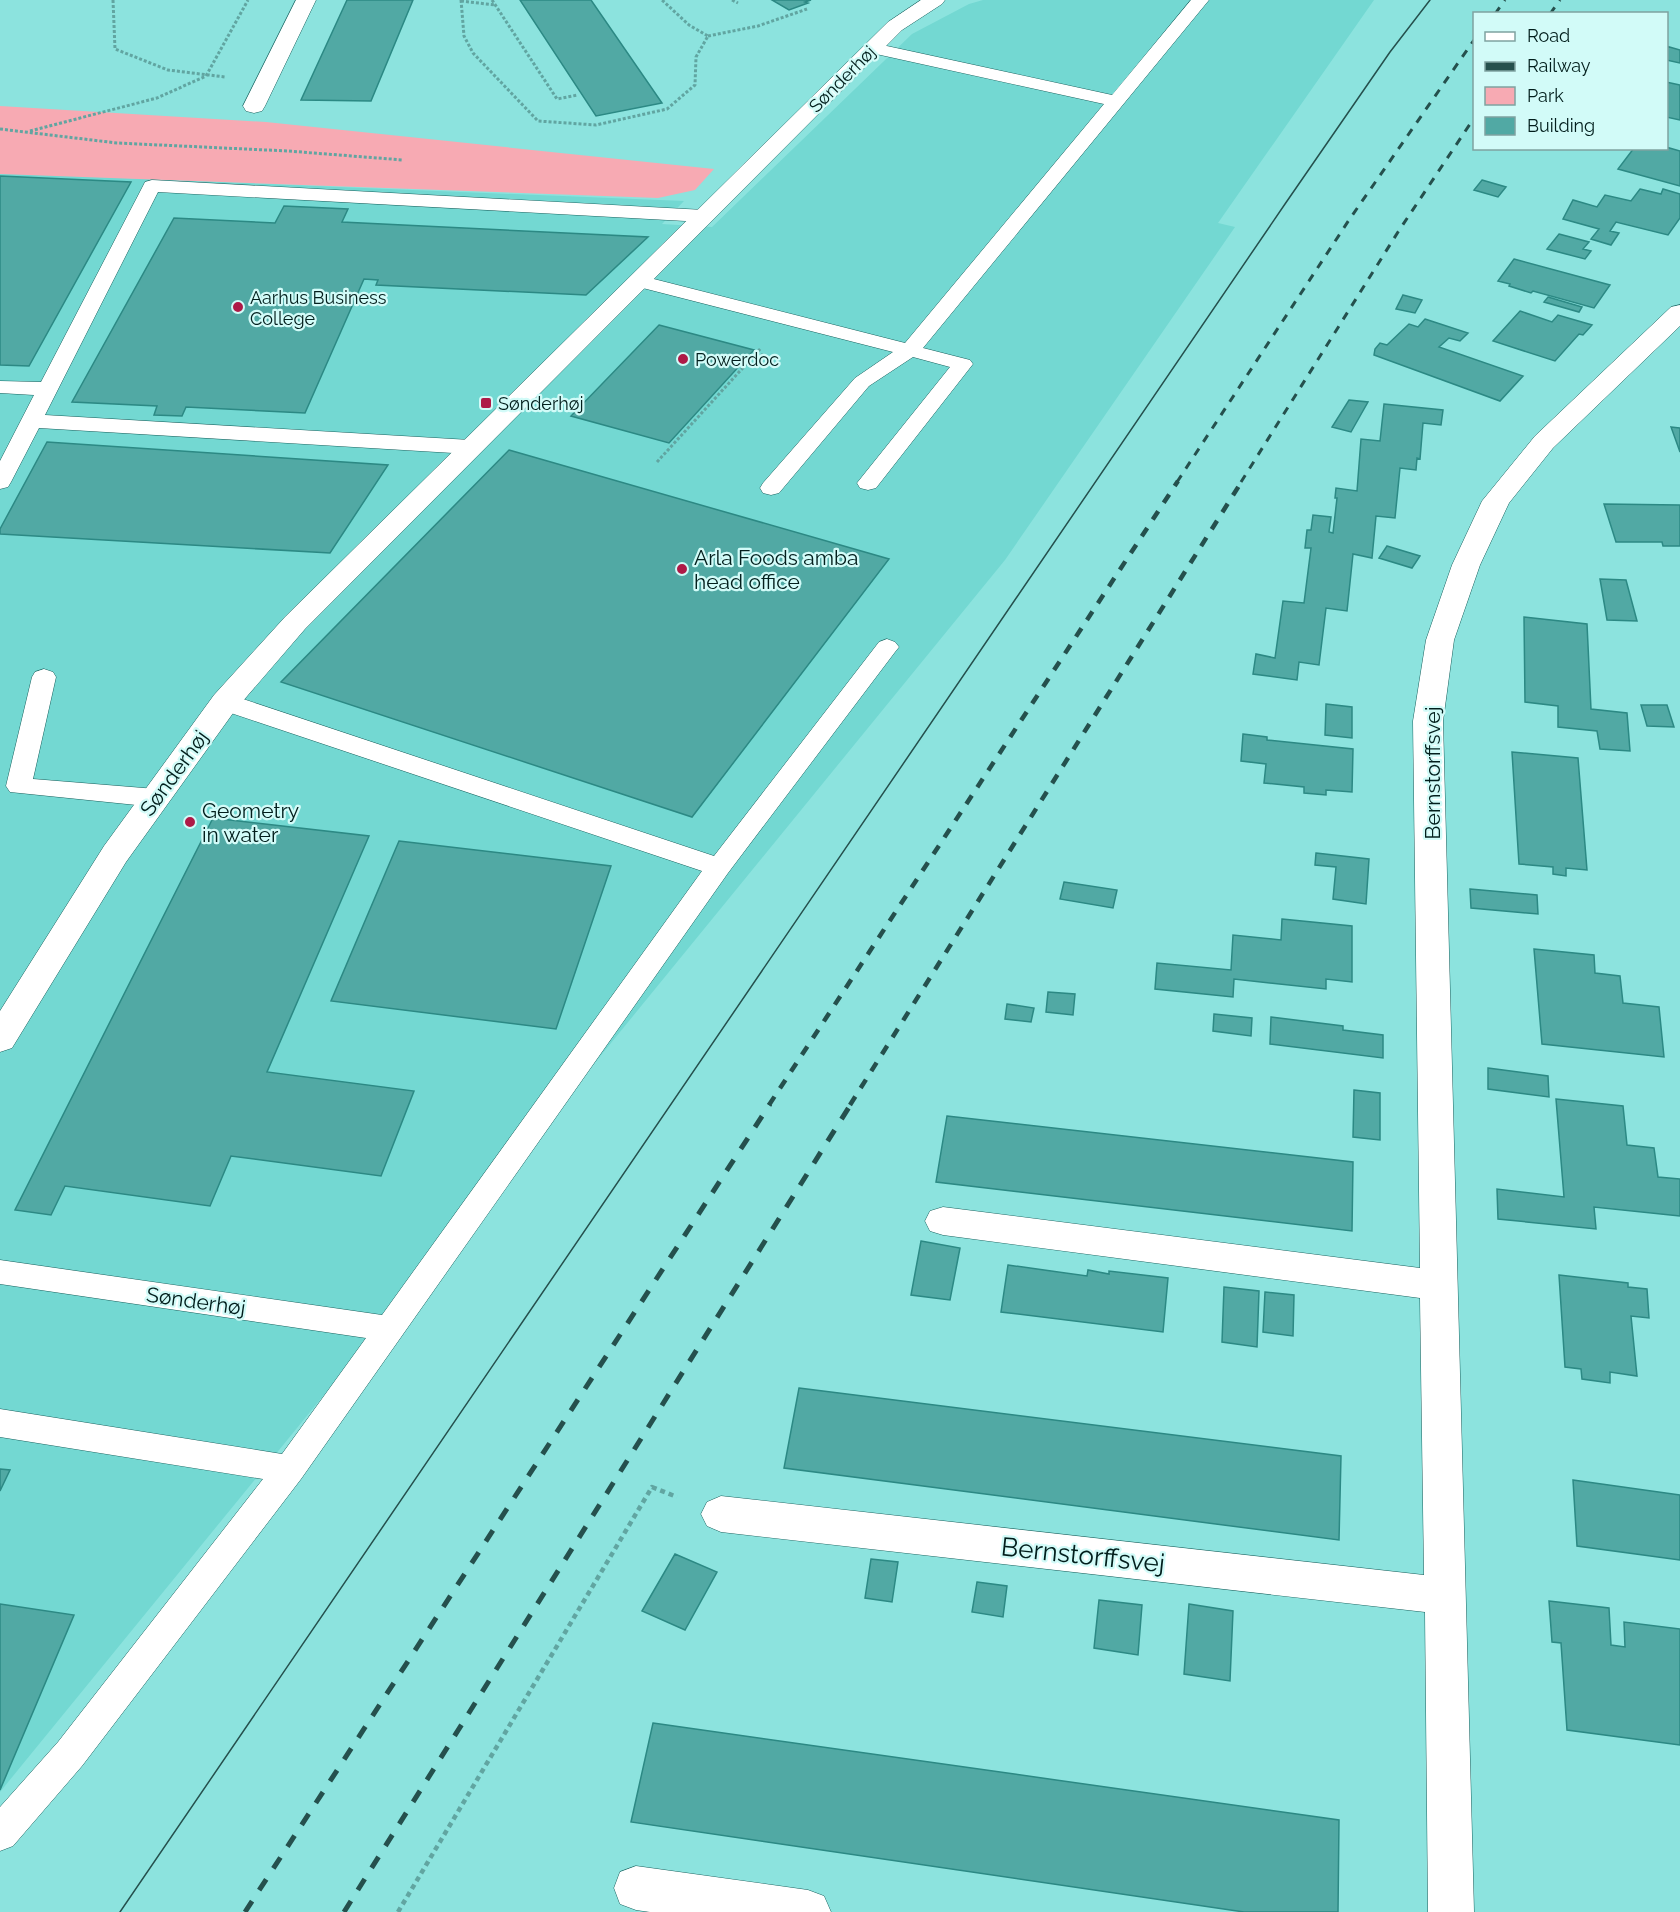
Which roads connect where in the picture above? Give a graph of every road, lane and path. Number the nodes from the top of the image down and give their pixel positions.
1 (113, 0) edge
2 (248, 0) edge
3 (306, 0) edge
4 (492, 0) edge
5 (662, 0) edge
6 (732, 0) edge
7 (935, 0) edge
8 (1200, 0) edge
9 (461, 1) edge
10 (738, 3) dead end
11 (495, 5) junction
12 (807, 9) dead end
13 (708, 36) junction
14 (873, 48) junction
15 (206, 76) junction
16 (267, 79) junction
17 (578, 95) dead end
18 (1116, 101) junction
19 (254, 106) dead end
20 (26, 132) dead end
21 (704, 216) junction
22 (638, 281) junction
23 (1680, 312) edge
24 (787, 319) junction
25 (910, 350) junction
26 (756, 353) junction
27 (765, 356) dead end
28 (0, 387) edge
29 (48, 389) junction
30 (704, 410) junction
31 (712, 413) dead end
32 (32, 421) junction
33 (470, 447) junction
34 (657, 462) dead end
35 (0, 482) edge
36 (868, 483) dead end
37 (771, 488) dead end
38 (887, 647) dead end
39 (44, 677) dead end
40 (225, 702) junction
41 (156, 798) junction
42 (719, 867) junction
43 (0, 1039) edge
44 (943, 1221) dead end
45 (0, 1272) edge
46 (1439, 1285) junction
47 (391, 1329) junction
48 (0, 1423) edge
49 (290, 1469) junction
50 (652, 1487) dead end
51 (721, 1514) dead end
52 (1445, 1596) junction
53 (0, 1834) edge
54 (636, 1888) dead end
55 (398, 1912) edge
56 (808, 1912) edge
57 (1451, 1912) edge

1 - 15 path
2 - 15 path
3 - 16 street
4 - 11 path
5 - 13 path
6 - 10 path
7 - 14 street, Sønderhøj
8 - 18 lane
9 - 11 path
9 - 13 path
11 - 17 path
12 - 13 path
14 - 18 lane
14 - 21 street, Sønderhøj
15 - 16 path
15 - 20 path
16 - 19 street
18 - 25 lane
21 - 22 street, Sønderhøj
21 - 29 lane
22 - 24 lane
22 - 33 street, Sønderhøj
23 - 46 street, Bernstorffsvej
24 - 25 lane
24 - 26 path
25 - 36 lane
25 - 37 lane
26 - 27 path
26 - 30 path
28 - 29 lane
29 - 32 lane
30 - 31 path
30 - 34 path
32 - 33 lane
32 - 35 lane
33 - 40 street, Sønderhøj
38 - 42 lane
39 - 41 lane
40 - 41 street, Sønderhøj
40 - 42 lane
41 - 43 street, Sønderhøj
42 - 47 lane
44 - 46 street
45 - 47 lane, Sønderhøj
46 - 52 street, Bernstorffsvej
47 - 49 lane
48 - 49 lane
49 - 53 lane
50 - 55 path
51 - 52 street, Bernstorffsvej
52 - 57 street, Bernstorffsvej
54 - 56 street

